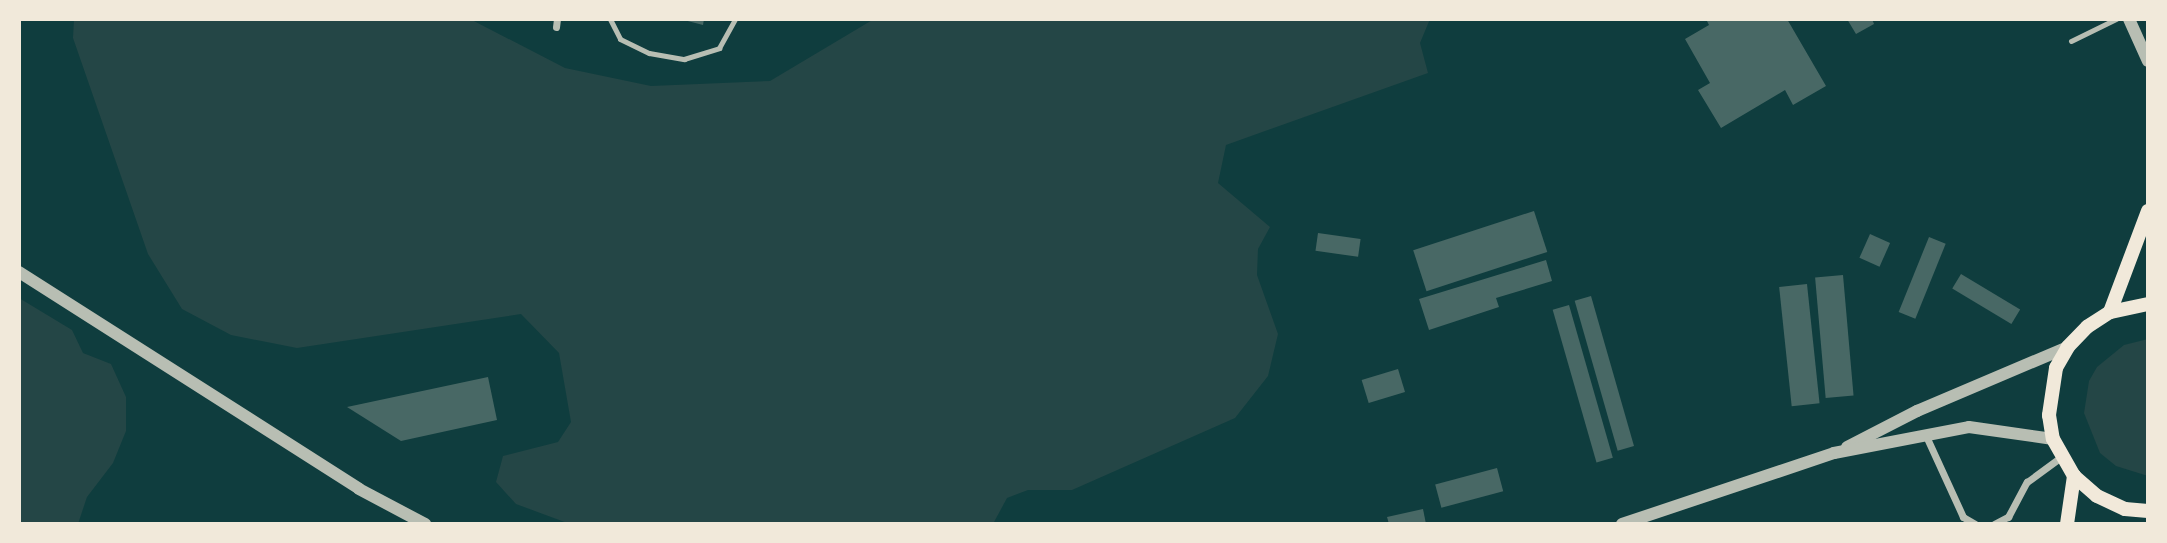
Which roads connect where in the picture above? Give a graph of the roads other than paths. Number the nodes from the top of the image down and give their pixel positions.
1 (610, 19) edge
2 (735, 19) edge
3 (2116, 19) edge
4 (2129, 19) edge
5 (2071, 41) dead end
6 (2148, 61) edge
7 (2148, 211) edge
8 (19, 272) edge
9 (2148, 304) edge
10 (2110, 313) junction
11 (2068, 347) junction
12 (1926, 436) junction
13 (2053, 439) junction
14 (1835, 453) junction
15 (2061, 457) junction
16 (2074, 476) junction
17 (2148, 511) edge
18 (422, 523) edge
19 (1622, 524) edge
20 (1975, 524) edge
21 (1994, 524) edge
22 (2067, 524) edge

1 - 2 lane
3 - 5 lane
4 - 6 street
7 - 10 main road
8 - 18 street
9 - 10 main road
10 - 11 main road
11 - 13 main road
11 - 14 street
12 - 13 street
12 - 14 street
12 - 20 street
13 - 15 main road
14 - 19 street
15 - 16 main road
15 - 21 street
16 - 17 main road
16 - 22 main road

